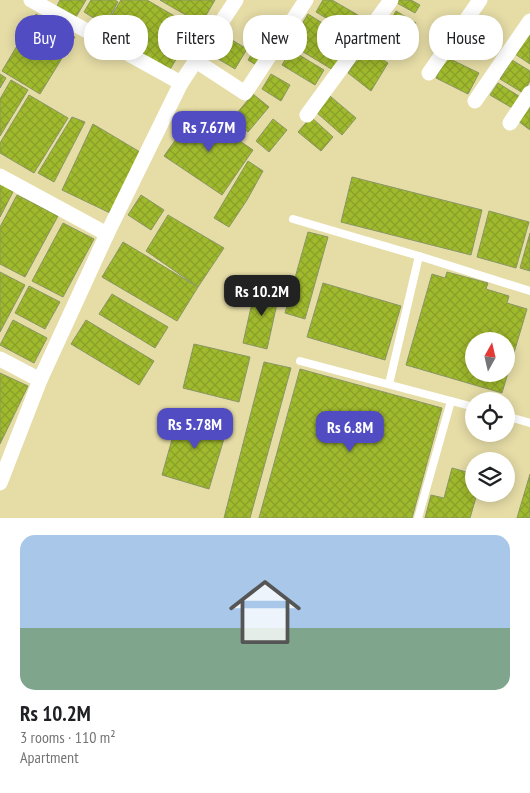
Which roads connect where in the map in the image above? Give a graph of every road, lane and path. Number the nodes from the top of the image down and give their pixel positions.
1 (31, 0) edge
2 (236, 0) edge
3 (306, 0) edge
4 (391, 0) edge
5 (480, 0) edge
6 (49, 4) edge
7 (530, 22) edge
8 (196, 61) junction
9 (429, 73) dead end
10 (181, 83) junction
11 (530, 93) edge
12 (475, 101) dead end
13 (307, 115) dead end
14 (510, 123) dead end
15 (0, 176) edge
16 (294, 219) dead end
17 (107, 234) junction
18 (419, 256) junction
19 (530, 291) edge
20 (0, 359) edge
21 (300, 361) dead end
22 (40, 380) junction
23 (389, 384) junction
24 (451, 401) junction
25 (465, 405) edge
26 (515, 419) edge
27 (530, 423) edge
28 (0, 483) edge
29 (418, 518) edge

1 - 6 street
2 - 8 street
3 - 8 street
4 - 13 street
5 - 9 street
6 - 10 street
7 - 12 street
8 - 10 street
10 - 17 street
11 - 14 street
15 - 17 street
16 - 18 lane
17 - 22 street
18 - 19 lane
18 - 23 lane
20 - 22 street
21 - 23 lane
22 - 28 street
23 - 24 lane
24 - 25 lane
24 - 29 lane
26 - 27 lane

